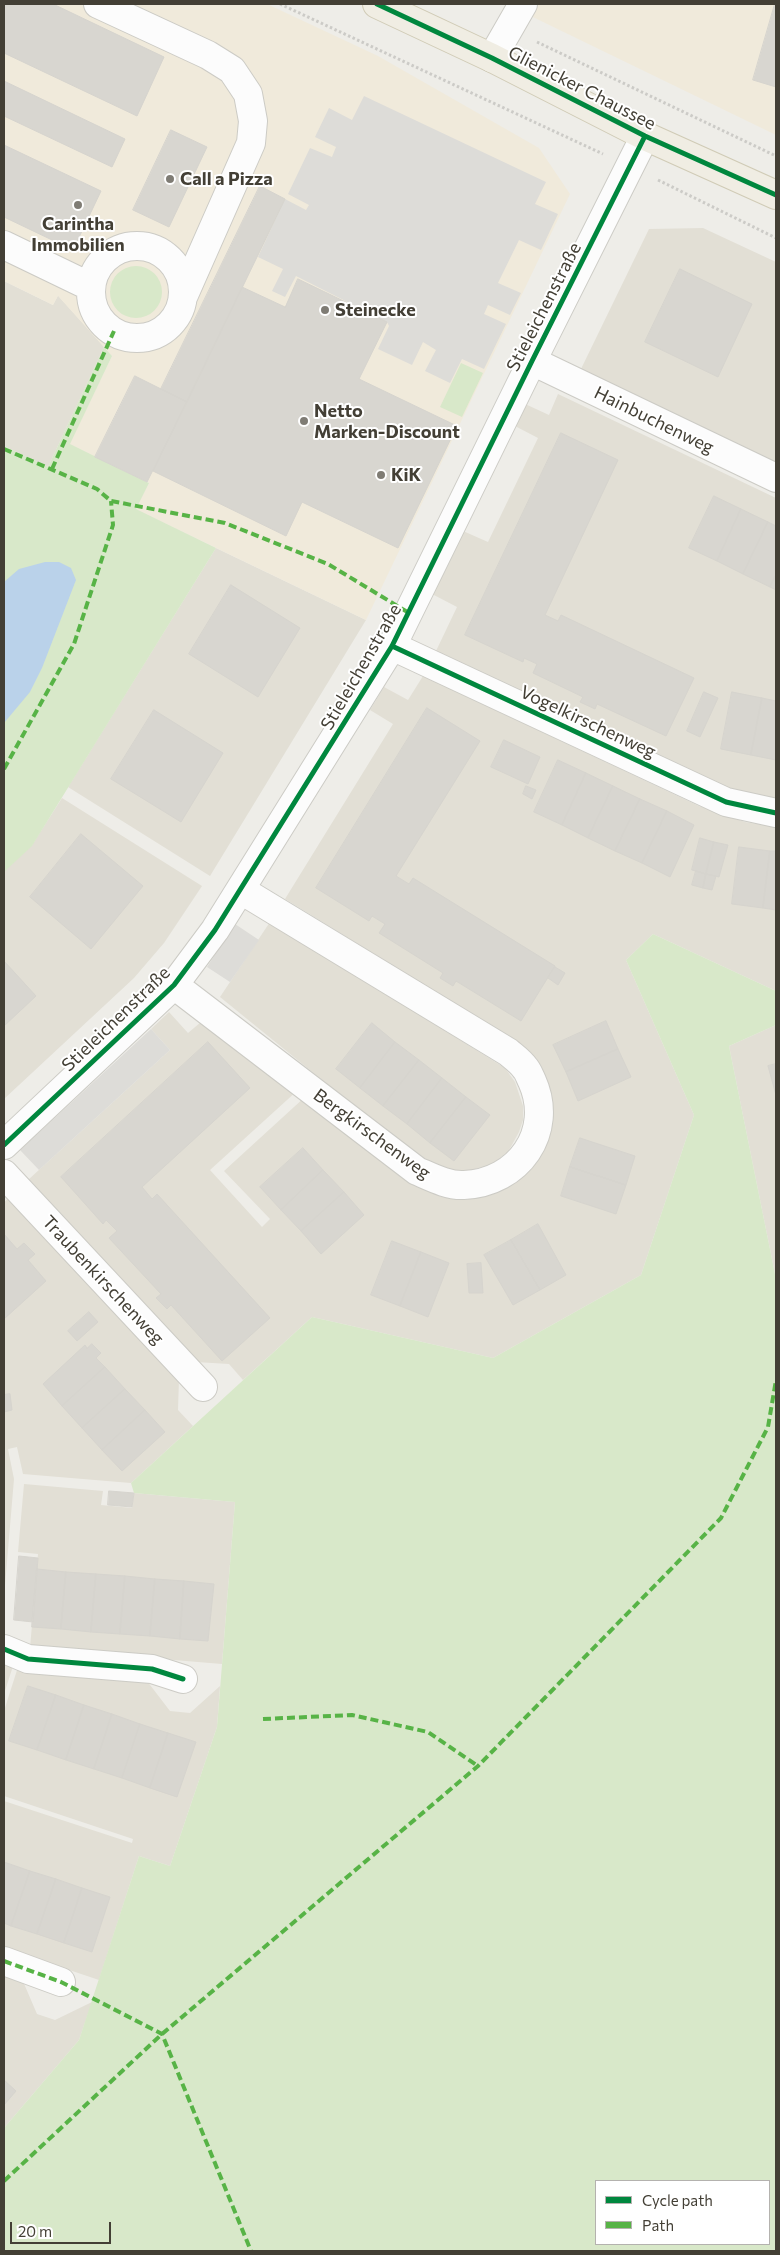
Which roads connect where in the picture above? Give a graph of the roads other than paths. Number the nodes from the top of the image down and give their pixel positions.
1 (98, 4) edge
2 (377, 4) edge
3 (523, 4) edge
4 (492, 58) junction
5 (645, 136) junction
6 (776, 195) edge
7 (4, 245) edge
8 (91, 287) junction
9 (183, 297) junction
10 (532, 361) junction
11 (776, 478) edge
12 (392, 646) junction
13 (776, 813) edge
14 (241, 890) junction
15 (174, 986) junction
16 (4, 1145) edge
17 (4, 1174) edge
18 (203, 1386) dead end
19 (4, 1649) edge
20 (183, 1680) dead end
21 (4, 1961) edge
22 (61, 1982) dead end

1 - 9 street
2 - 4 main road, Glienicker Chaussee
3 - 4 street, Glienicker Chaussee
4 - 5 main road, Glienicker Chaussee
5 - 6 main road, Glienicker Chaussee
5 - 10 street, Stieleichenstraße
7 - 8 street
8 - 9 street
8 - 9 street
10 - 11 street, Hainbuchenweg
10 - 12 street, Stieleichenstraße
12 - 13 street, Vogelkirschenweg
12 - 14 street, Stieleichenstraße
14 - 15 street, Stieleichenstraße
14 - 15 street, Bergkirschenweg
15 - 16 street, Stieleichenstraße
17 - 18 street, Traubenkirschenweg
19 - 20 street
21 - 22 street

